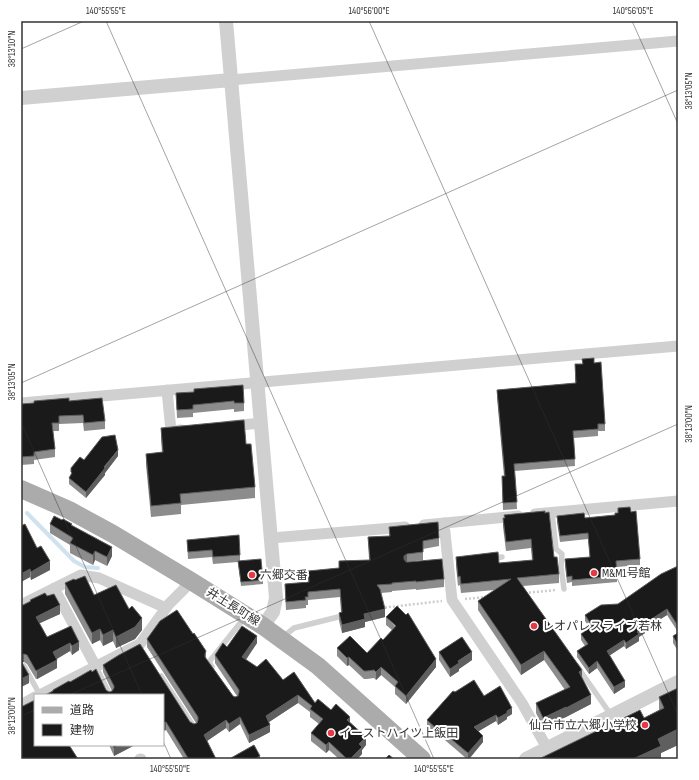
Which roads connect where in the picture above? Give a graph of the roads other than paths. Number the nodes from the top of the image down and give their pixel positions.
1 (226, 21) edge
2 (678, 41) edge
3 (231, 80) junction
4 (21, 98) edge
5 (678, 346) edge
6 (257, 382) junction
7 (167, 390) junction
8 (21, 403) edge
9 (261, 423) junction
10 (223, 426) edge
11 (193, 429) edge
12 (21, 492) edge
13 (678, 501) edge
14 (552, 513) junction
15 (444, 523) junction
16 (271, 538) junction
17 (502, 557) dead end
18 (486, 558) edge
19 (192, 581) junction
20 (54, 588) junction
21 (564, 589) road end
22 (21, 605) edge
23 (166, 608) junction
24 (247, 615) junction
25 (338, 617) edge
26 (263, 626) junction
27 (281, 639) junction
28 (574, 660) edge
29 (24, 666) edge
30 (96, 667) junction
31 (157, 670) edge
32 (218, 675) edge
33 (678, 682) edge
34 (39, 694) edge
35 (42, 694) edge
36 (110, 694) edge
37 (34, 698) edge
38 (21, 705) edge
39 (611, 716) junction
40 (194, 727) edge
41 (547, 748) junction
42 (422, 759) edge
43 (526, 759) edge

1 - 3 street
2 - 3 street
3 - 4 street
3 - 6 street
5 - 6 street
6 - 7 street
6 - 9 street
7 - 8 street
7 - 11 street
9 - 10 street
9 - 16 street
12 - 19 main road, 井土長町線
13 - 14 street
14 - 15 street
14 - 21 lane
15 - 16 street
15 - 41 street
16 - 26 street
17 - 18 lane
19 - 23 street
19 - 24 main road, 井土長町線
20 - 22 street
20 - 23 street
20 - 30 street
23 - 30 street
24 - 26 main road, 井土長町線
24 - 32 lane
25 - 27 lane
26 - 27 main road, 井土長町線
27 - 42 main road, 井土長町線
28 - 39 lane
29 - 34 lane
30 - 35 street
30 - 36 lane
31 - 40 lane
33 - 39 street
37 - 38 street
39 - 41 street
41 - 43 street

